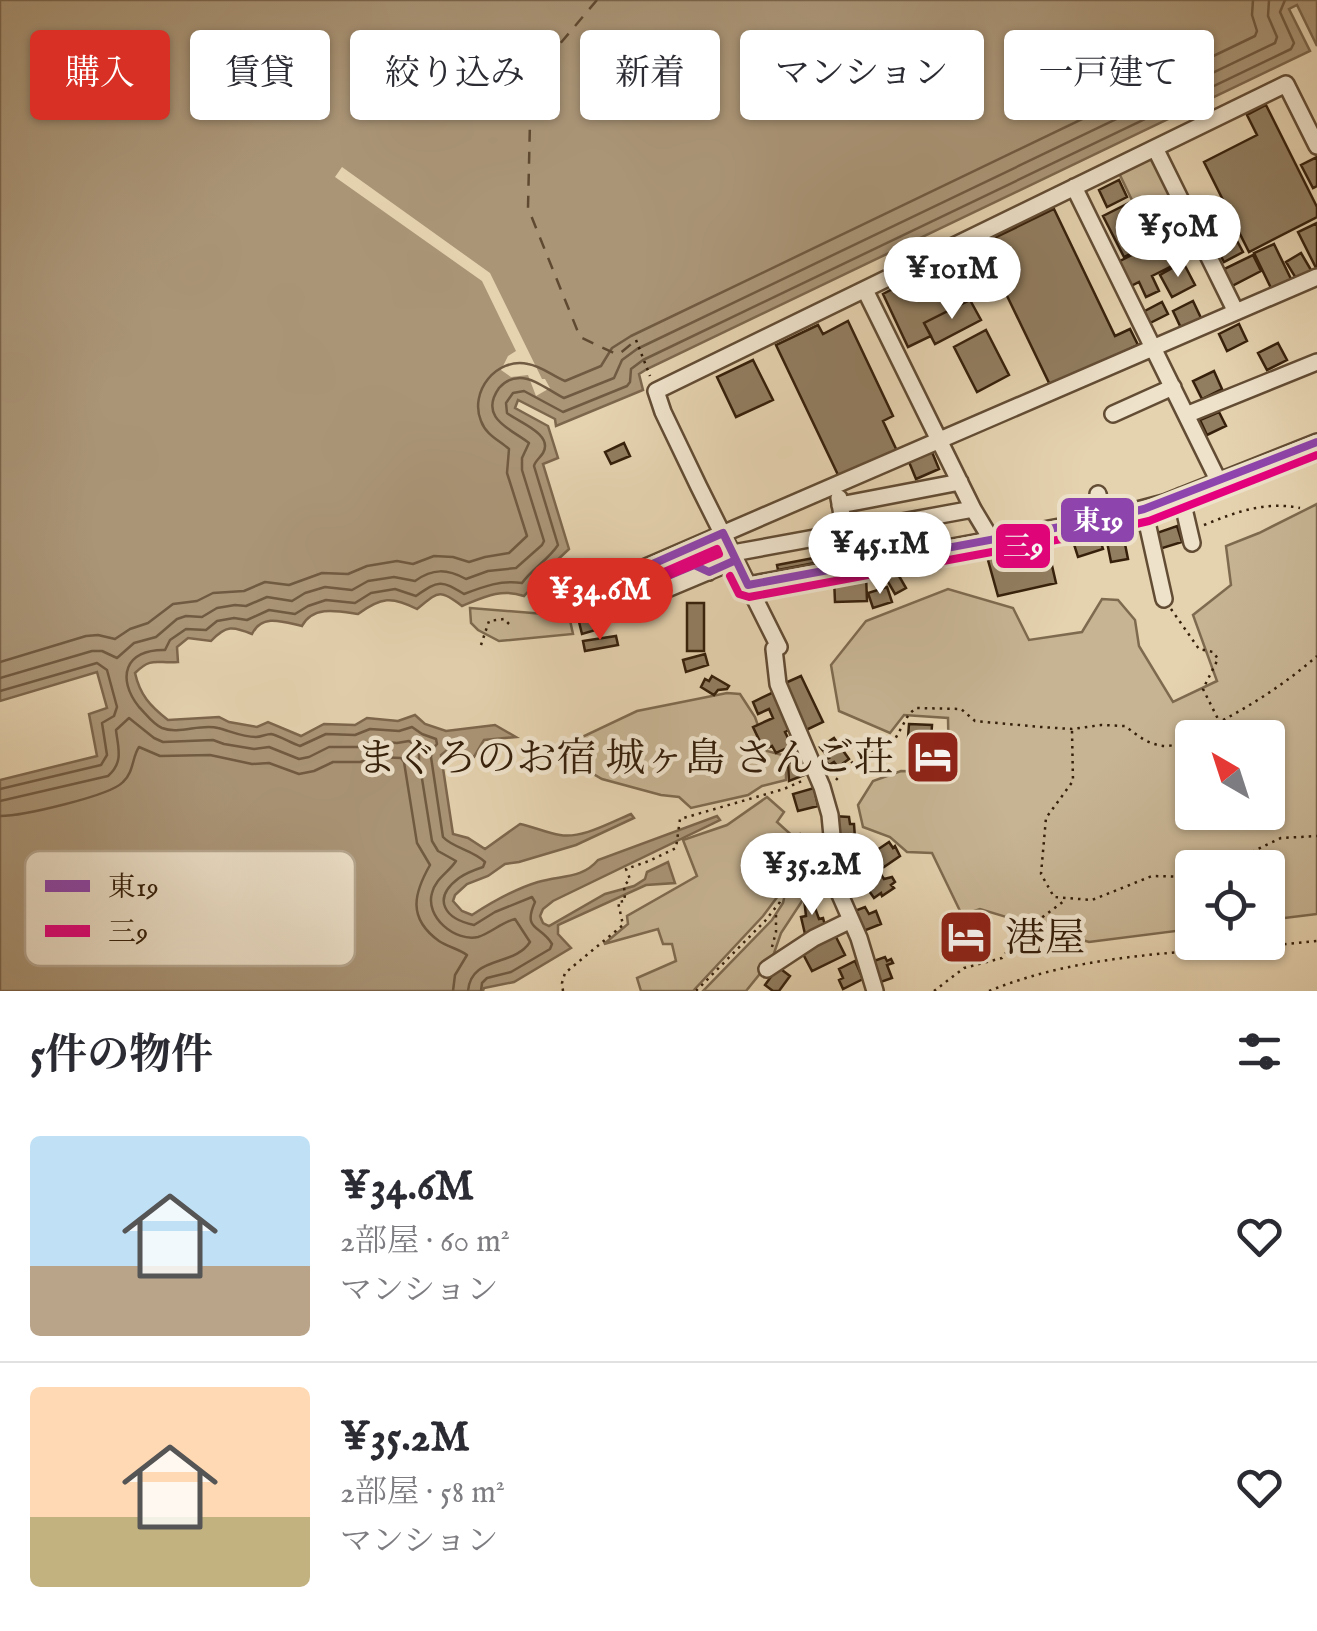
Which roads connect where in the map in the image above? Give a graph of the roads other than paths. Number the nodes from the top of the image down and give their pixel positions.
1 (1317, 146) edge
2 (1156, 148) junction
3 (1074, 187) junction
4 (1317, 276) edge
5 (865, 290) junction
6 (1236, 312) junction
7 (1154, 347) junction
8 (1317, 362) edge
9 (1172, 387) junction
10 (1113, 414) dead end
11 (1186, 415) junction
12 (939, 440) junction
13 (1317, 442) edge
14 (960, 482) junction
15 (1219, 482) junction
16 (836, 484) junction
17 (1098, 494) dead end
18 (1181, 496) junction
19 (840, 505) junction
20 (973, 509) junction
21 (1144, 509) junction
22 (1103, 519) junction
23 (845, 532) junction
24 (723, 534) junction
25 (992, 540) junction
26 (1192, 543) road end
27 (734, 557) junction
28 (851, 565) junction
29 (748, 585) junction
30 (1164, 599) road end
31 (851, 920) junction
32 (774, 965) road end
33 (875, 991) edge

1 - 2 street
2 - 3 street
2 - 6 street
3 - 5 street
3 - 7 street
4 - 6 street
5 - 12 street
5 - 24 street
6 - 7 street
7 - 9 street
7 - 12 street
8 - 11 street
9 - 10 street
9 - 11 street
11 - 15 street
12 - 14 street
12 - 16 street
13 - 15 street
14 - 19 street
14 - 20 street
15 - 18 street
16 - 19 street
16 - 24 street
17 - 22 street
18 - 21 street
18 - 26 street
19 - 23 street
20 - 23 street
20 - 25 street
21 - 22 street
21 - 30 street
22 - 25 street
23 - 27 street
23 - 28 street
24 - 27 street
24 - 27 street
25 - 28 street
27 - 29 street
28 - 29 street
29 - 31 street
31 - 32 street
31 - 33 street

